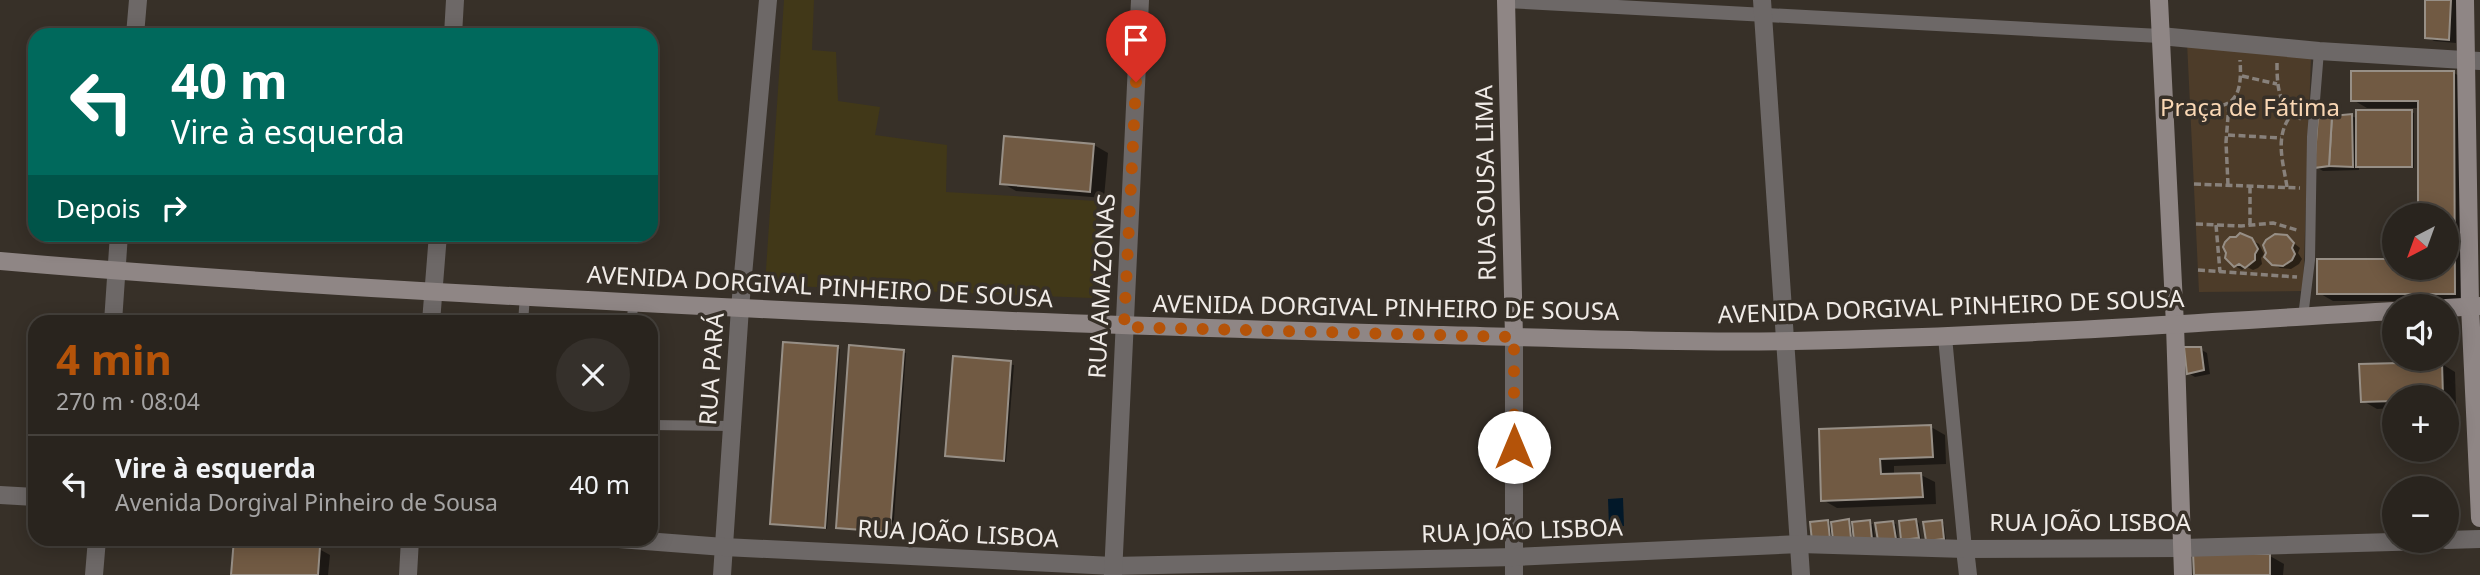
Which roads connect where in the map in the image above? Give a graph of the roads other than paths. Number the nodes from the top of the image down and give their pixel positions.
1 (138, 0) edge
2 (455, 0) edge
3 (768, 0) edge
4 (1140, 0) edge
5 (1496, 0) edge
6 (1506, 0) edge
7 (2160, 0) edge
8 (2465, 0) edge
9 (1762, 7) edge
10 (136, 28) edge
11 (453, 28) edge
12 (2160, 36) junction
13 (2319, 51) junction
14 (2473, 61) edge
15 (118, 242) edge
16 (437, 242) edge
17 (0, 261) edge
18 (116, 271) junction
19 (434, 291) junction
20 (525, 296) junction
21 (633, 302) junction
22 (2475, 306) edge
23 (740, 308) junction
24 (2382, 312) edge
25 (113, 315) edge
26 (431, 315) edge
27 (524, 315) edge
28 (632, 315) edge
29 (2303, 317) junction
30 (2175, 326) junction
31 (1124, 327) junction
32 (1514, 337) junction
33 (1945, 337) junction
34 (1785, 341) junction
35 (658, 425) edge
36 (733, 426) junction
37 (0, 495) edge
38 (28, 497) edge
39 (2480, 518) edge
40 (2480, 539) edge
41 (2459, 540) edge
42 (658, 542) edge
43 (2382, 542) edge
44 (1800, 544) junction
45 (96, 546) edge
46 (410, 546) edge
47 (724, 547) junction
48 (1965, 548) junction
49 (2183, 548) junction
50 (1514, 566) edge
51 (1113, 571) edge
52 (94, 575) edge
53 (408, 575) edge
54 (722, 575) edge
55 (1801, 575) edge
56 (1968, 575) edge
57 (2183, 575) edge

1 - 10 street
2 - 11 street
3 - 23 street, RUA PARÁ
4 - 31 street, RUA AMAZONAS
5 - 6 main road
6 - 9 street
6 - 32 main road, RUA SOUSA LIMA
7 - 12 main road
8 - 14 main road
9 - 12 street
9 - 34 street
12 - 13 street
12 - 30 main road
13 - 14 street
13 - 29 lane
14 - 22 main road
15 - 18 street
16 - 19 street
17 - 18 main road, AVENIDA DORGIVAL PINHEIRO DE SOUSA
18 - 19 main road, AVENIDA DORGIVAL PINHEIRO DE SOUSA
18 - 25 street
19 - 20 main road, AVENIDA DORGIVAL PINHEIRO DE SOUSA
19 - 26 street
20 - 21 main road, AVENIDA DORGIVAL PINHEIRO DE SOUSA
20 - 27 lane
21 - 23 main road, AVENIDA DORGIVAL PINHEIRO DE SOUSA
21 - 28 lane
22 - 39 main road
23 - 31 main road, AVENIDA DORGIVAL PINHEIRO DE SOUSA
23 - 36 street, RUA PARÁ
24 - 29 main road, AVENIDA DORGIVAL PINHEIRO DE SOUSA
29 - 30 main road, AVENIDA DORGIVAL PINHEIRO DE SOUSA
30 - 33 main road, AVENIDA DORGIVAL PINHEIRO DE SOUSA
30 - 49 main road
31 - 32 main road, AVENIDA DORGIVAL PINHEIRO DE SOUSA
31 - 51 street, RUA AMAZONAS
32 - 34 main road, AVENIDA DORGIVAL PINHEIRO DE SOUSA
32 - 50 street, RUA SOUSA LIMA
33 - 34 main road, AVENIDA DORGIVAL PINHEIRO DE SOUSA
33 - 48 street
34 - 44 street
35 - 36 lane
36 - 47 street, RUA PARÁ
37 - 38 street
40 - 41 street
42 - 47 street, RUA JOÃO LISBOA
43 - 49 street, RUA JOÃO LISBOA
44 - 48 street, RUA JOÃO LISBOA
44 - 50 street, RUA JOÃO LISBOA
44 - 55 street
45 - 52 street
46 - 53 street
47 - 51 street, RUA JOÃO LISBOA
47 - 54 street, RUA PARÁ
48 - 49 street, RUA JOÃO LISBOA
48 - 56 street
49 - 57 main road
50 - 51 street, RUA JOÃO LISBOA

